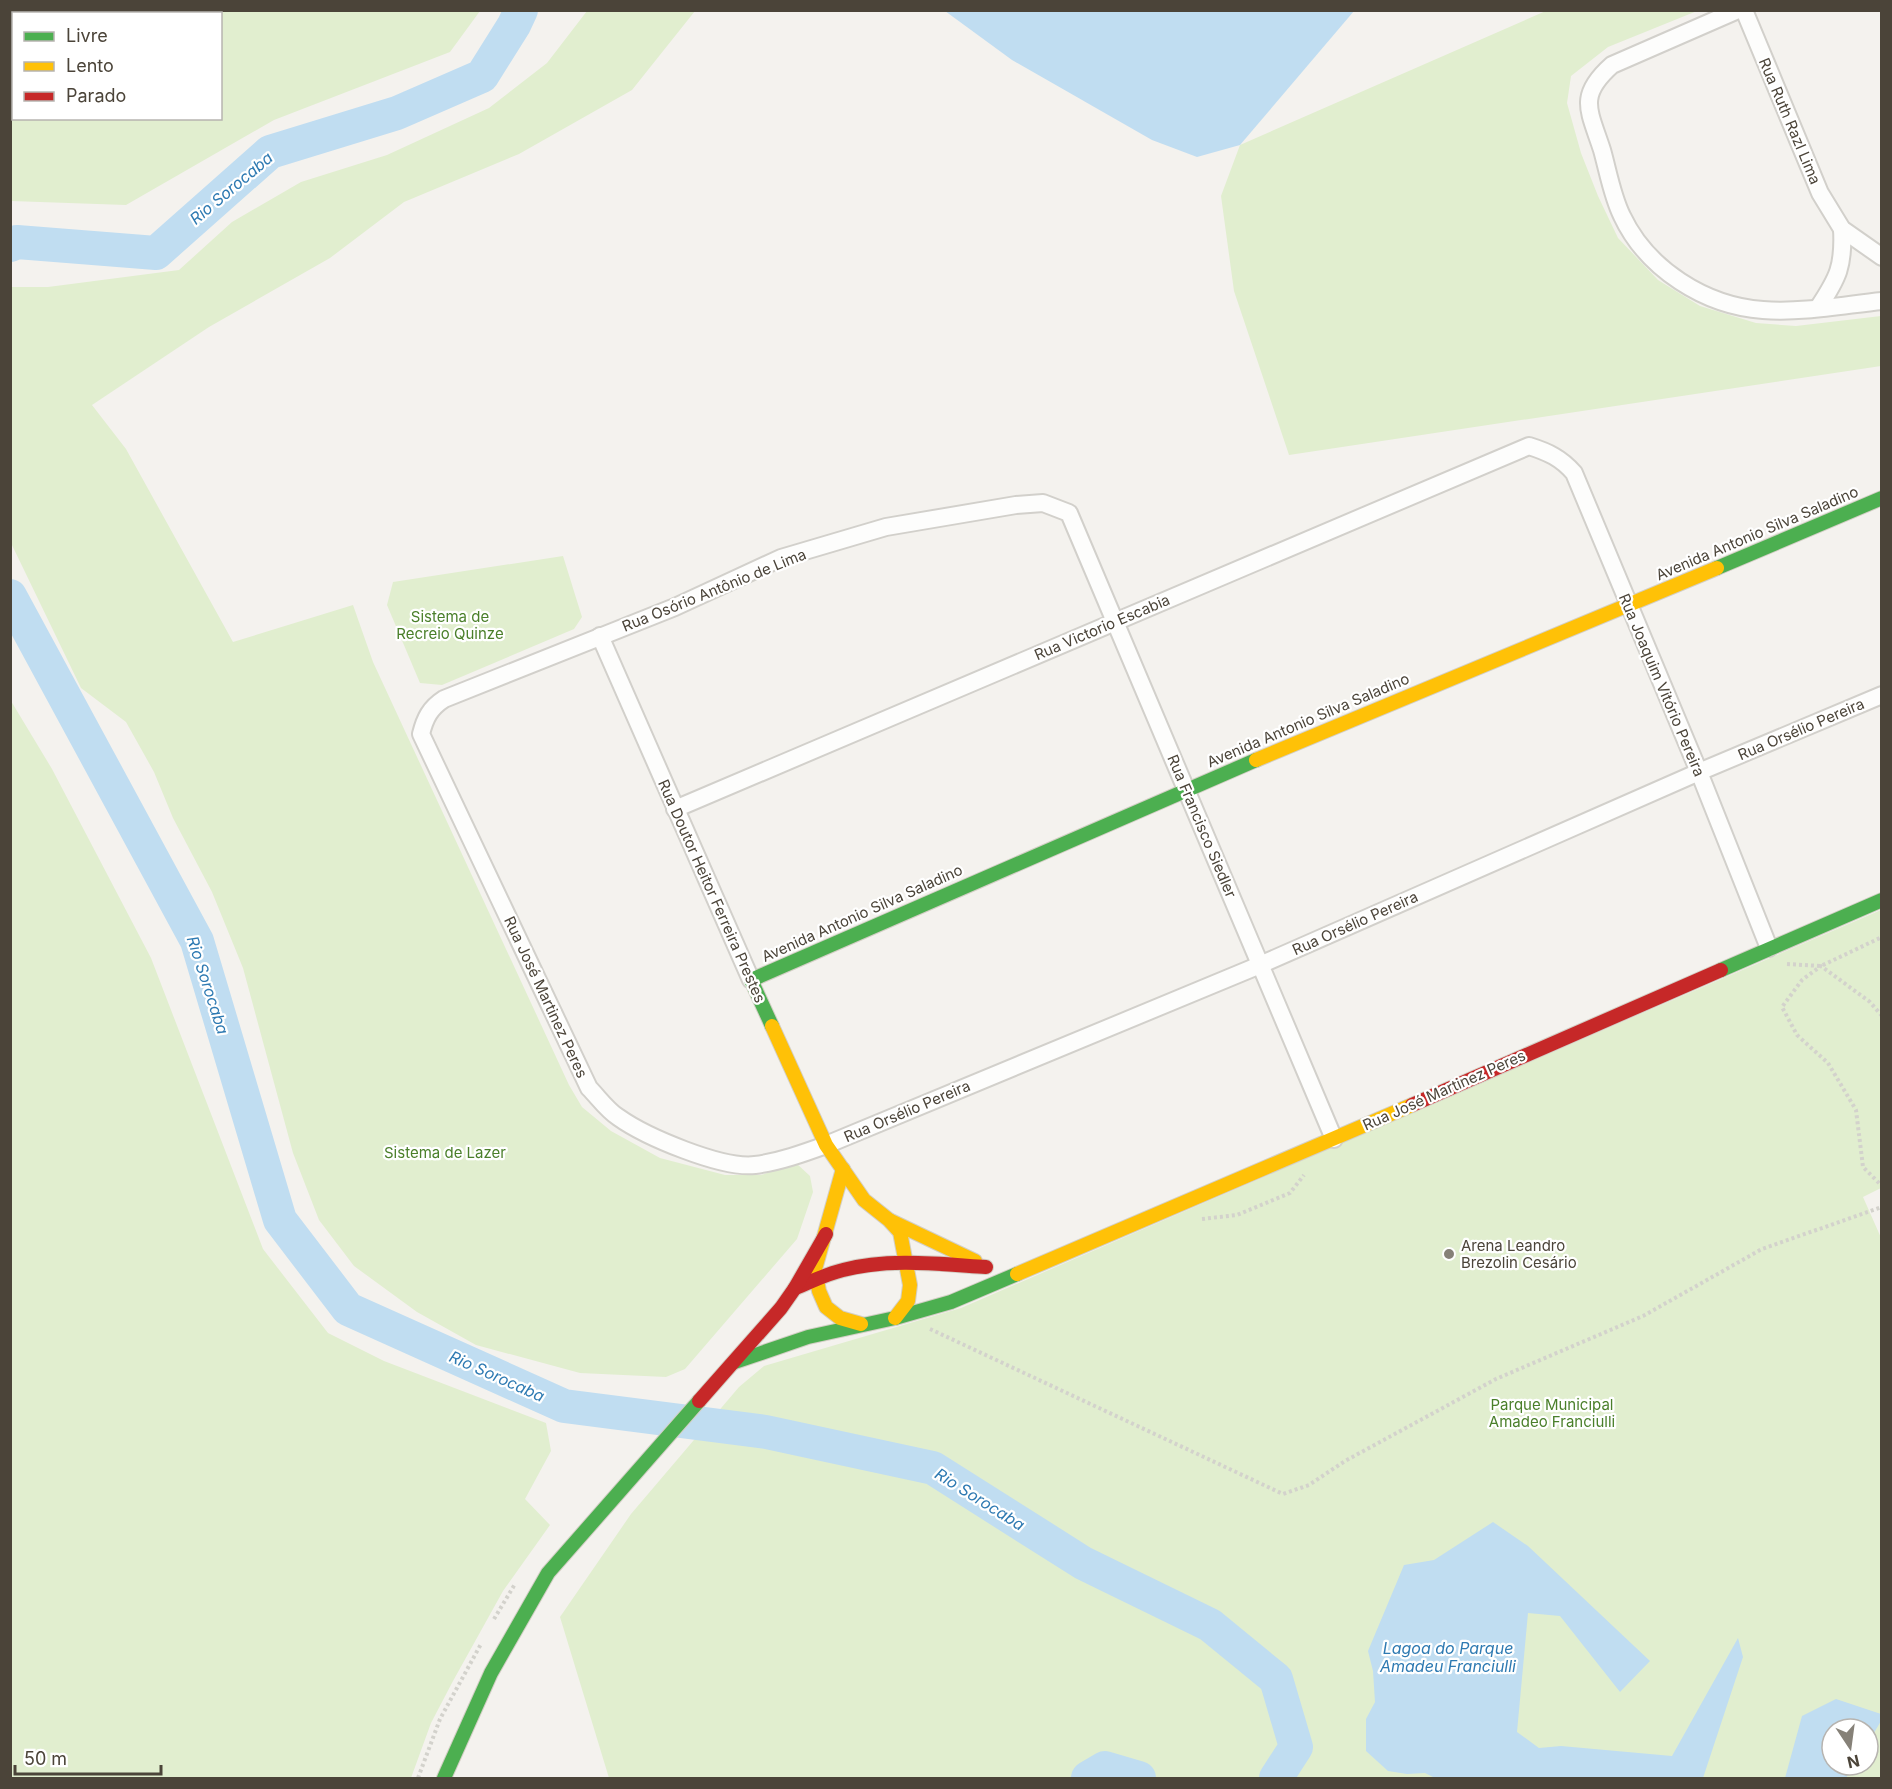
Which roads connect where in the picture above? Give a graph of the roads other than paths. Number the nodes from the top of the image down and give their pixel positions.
1 (1738, 10) edge
2 (1744, 10) edge
3 (1842, 229) junction
4 (1881, 257) edge
5 (1881, 301) edge
6 (1818, 308) junction
7 (1529, 446) joint
8 (1881, 498) edge
9 (1069, 513) joint
10 (1629, 605) junction
11 (1115, 622) junction
12 (600, 636) junction
13 (1881, 695) edge
14 (421, 734) joint
15 (1699, 772) junction
16 (1186, 789) junction
17 (675, 808) junction
18 (1881, 900) edge
19 (1768, 948) junction
20 (1260, 965) junction
21 (751, 980) junction
22 (1335, 1138) junction
23 (826, 1145) junction
24 (843, 1169) junction
25 (889, 1220) junction
26 (826, 1234) junction
27 (907, 1262) junction
28 (986, 1267) junction
29 (1006, 1279) junction
30 (816, 1280) junction
31 (795, 1288) junction
32 (895, 1318) junction
33 (861, 1324) junction
34 (730, 1367) junction
35 (444, 1779) edge

1 - 6 street
2 - 3 street, Rua Ruth Razl Lima
3 - 4 street, Rua Ruth Razl Lima
3 - 6 street
5 - 6 street
7 - 10 street, Rua Joaquim Vitório Pereira
7 - 11 street, Rua Victorio Escabia
8 - 10 main road, Avenida Antonio Silva Saladino
9 - 11 street, Rua Francisco Siedler
9 - 12 street, Rua Osório Antônio de Lima
10 - 15 street, Rua Joaquim Vitório Pereira
10 - 16 main road, Avenida Antonio Silva Saladino
11 - 16 street, Rua Francisco Siedler
11 - 17 street, Rua Victorio Escabia
12 - 14 street, Rua Osório Antônio de Lima
12 - 17 street, Rua Doutor Heitor Ferreira Prestes
13 - 15 street, Rua Orsélio Pereira
14 - 23 street, Rua José Martinez Peres
15 - 19 street, Rua Joaquim Vitório Pereira
15 - 20 street, Rua Orsélio Pereira
16 - 20 street, Rua Francisco Siedler
16 - 21 main road, Avenida Antonio Silva Saladino
17 - 21 street, Rua Doutor Heitor Ferreira Prestes
18 - 19 main road, Rua José Martinez Peres
19 - 22 main road, Rua José Martinez Peres
20 - 22 street, Rua Francisco Siedler
20 - 23 street, Rua Orsélio Pereira
21 - 23 main road, Rua Doutor Heitor Ferreira Prestes
22 - 29 main road, Rua José Martinez Peres
23 - 24 main road
24 - 25 main road
24 - 26 main road
25 - 27 main road
25 - 28 main road
26 - 30 main road
26 - 31 main road
27 - 28 main road
27 - 30 main road
27 - 32 main road
28 - 29 main road
29 - 32 main road, Rua José Martinez Peres
30 - 31 main road
30 - 33 main road
31 - 34 main road
32 - 33 main road, Rua José Martinez Peres
33 - 34 main road, Rua José Martinez Peres
34 - 35 main road

